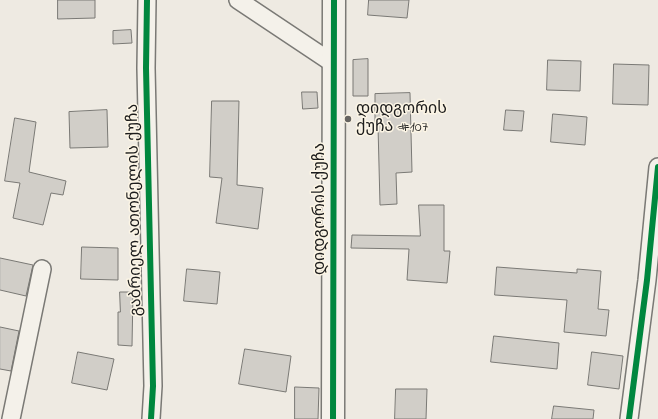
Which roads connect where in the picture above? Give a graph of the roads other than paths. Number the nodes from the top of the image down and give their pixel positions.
1 (147, 0) edge
2 (238, 0) edge
3 (334, 0) edge
4 (334, 64) junction
5 (658, 167) edge
6 (42, 269) dead end
7 (11, 419) edge
8 (151, 419) edge
9 (333, 419) edge
10 (629, 419) edge

1 - 8 street, გაბრიელ ათონელის ქუჩა
2 - 4 street
3 - 4 street, დიდგორის ქუჩა
4 - 9 street, დიდგორის ქუჩა
5 - 10 street
6 - 7 street

